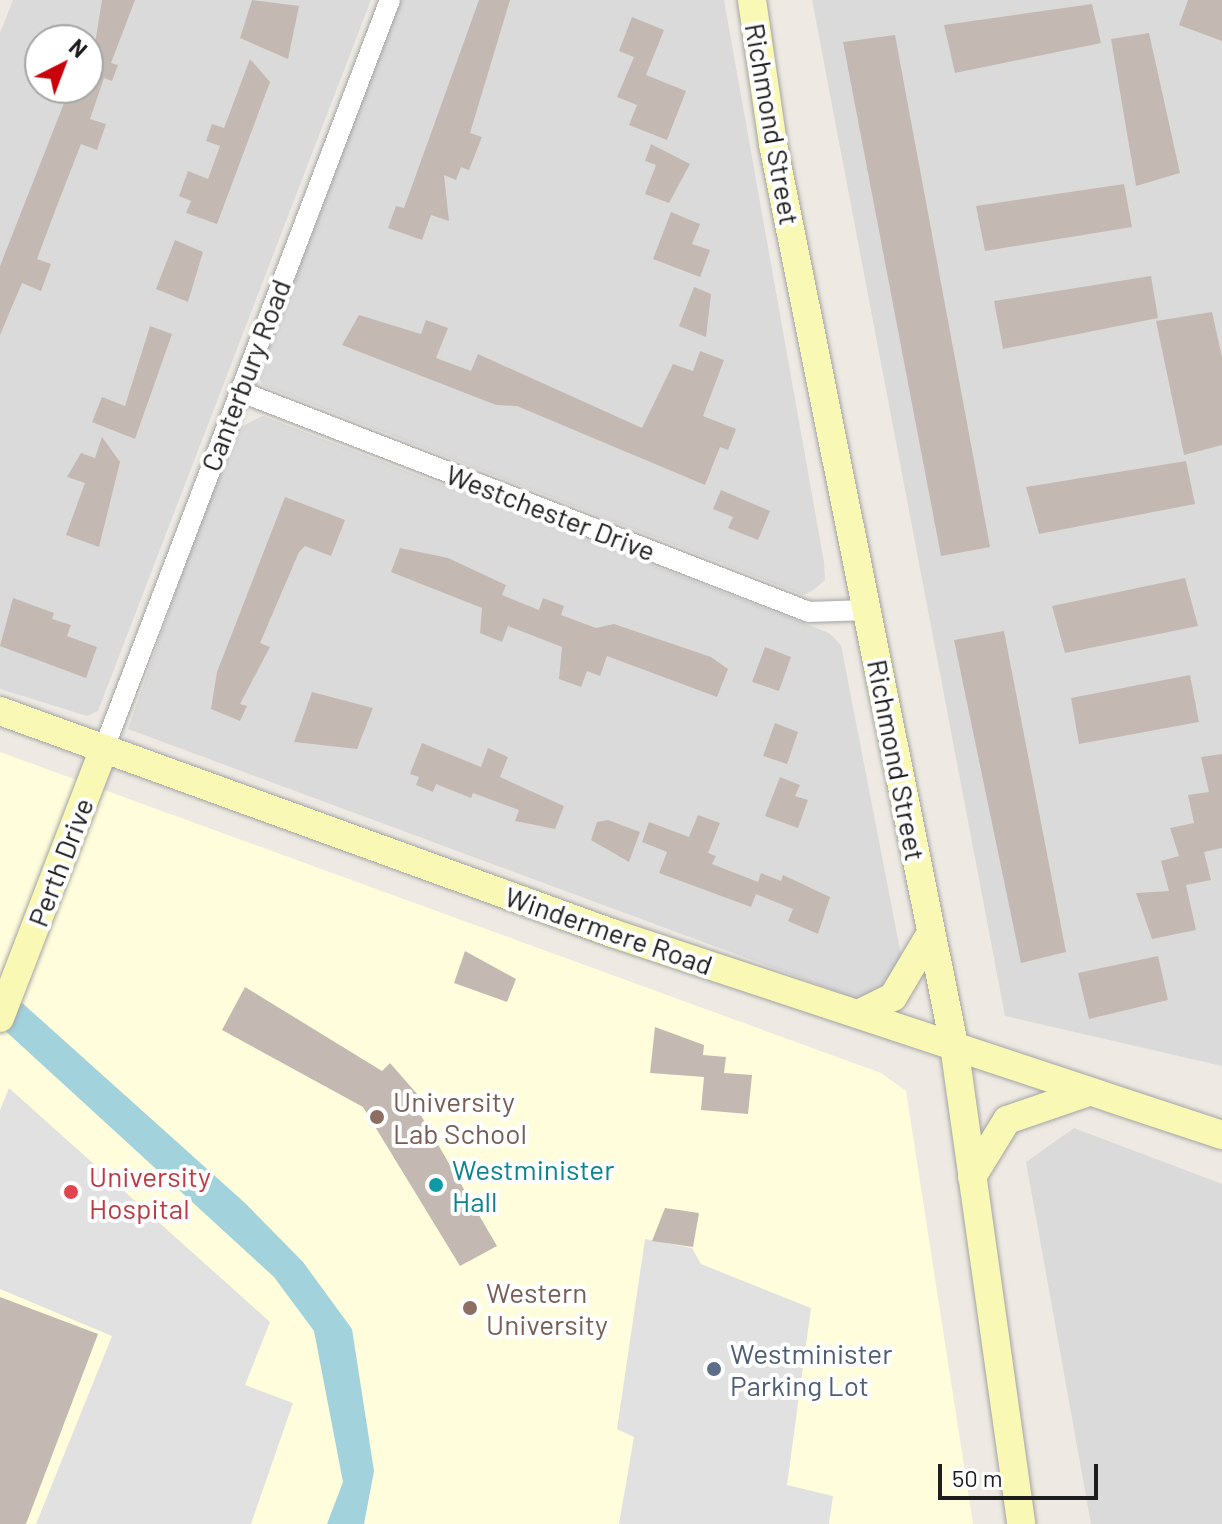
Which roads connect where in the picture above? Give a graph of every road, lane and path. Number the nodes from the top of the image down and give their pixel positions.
1 (390, 0) edge
2 (752, 0) edge
3 (239, 391) junction
4 (866, 610) junction
5 (0, 711) edge
6 (103, 751) junction
7 (931, 933) junction
8 (858, 1014) junction
9 (0, 1018) edge
10 (954, 1045) junction
11 (1091, 1091) junction
12 (1222, 1135) edge
13 (972, 1177) junction
14 (1021, 1524) edge

1 - 3 street, Canterbury Road
2 - 4 main road, Richmond Street
3 - 4 street, Westchester Drive
3 - 6 street, Canterbury Road
4 - 7 main road, Richmond Street
5 - 6 main road, Windermere Road
6 - 8 main road, Windermere Road
6 - 9 main road, Perth Drive
7 - 8 main road
7 - 10 main road, Richmond Street
8 - 10 main road, Windermere Road
10 - 11 main road, Windermere Road
10 - 13 main road, Richmond Street
11 - 12 main road, Windermere Road
11 - 13 main road
13 - 14 main road, Richmond Street

